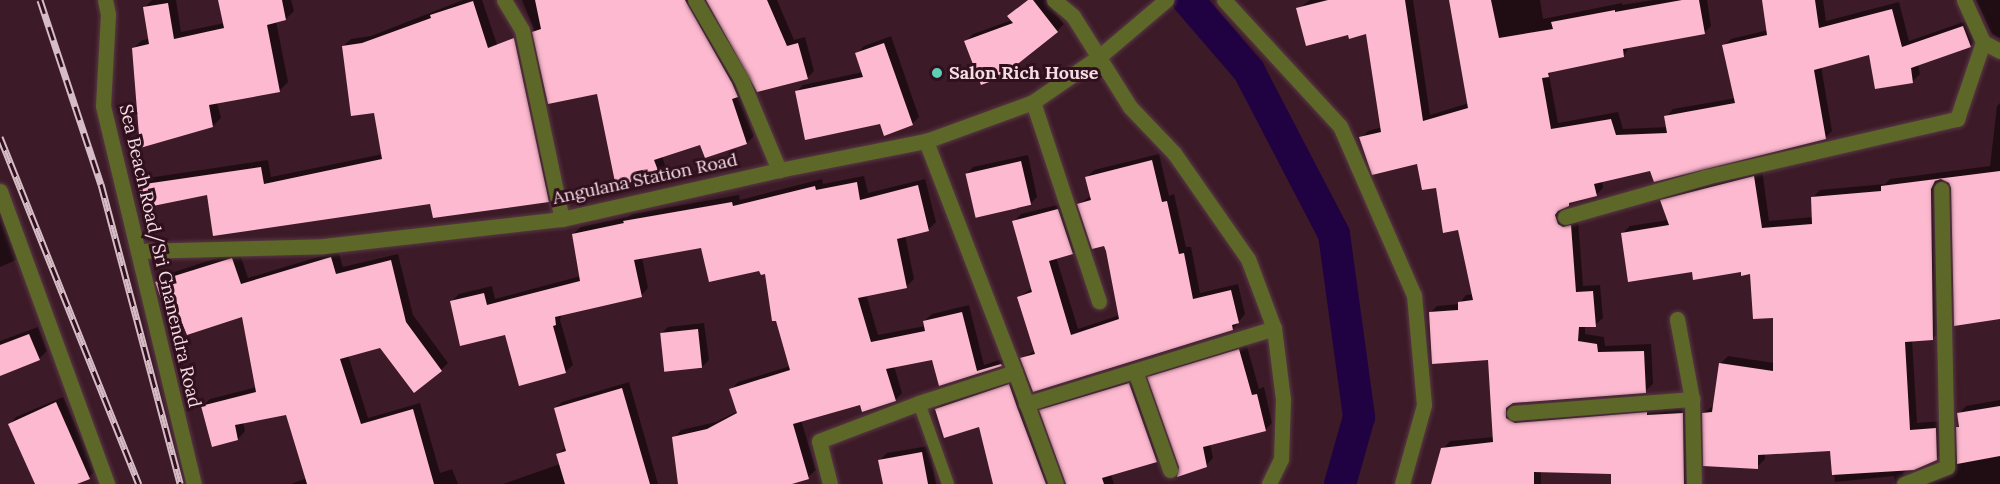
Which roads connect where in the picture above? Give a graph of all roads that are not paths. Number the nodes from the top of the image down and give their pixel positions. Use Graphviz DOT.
graph roads {
  1 [pos="105,0"];
  2 [pos="504,0"];
  3 [pos="694,0"];
  4 [pos="1054,0"];
  5 [pos="1166,0"];
  6 [pos="1224,0"];
  7 [pos="1964,0"];
  8 [pos="1983,42"];
  9 [pos="2000,51"];
  10 [pos="1100,56"];
  11 [pos="1032,102"];
  12 [pos="926,141"];
  13 [pos="779,170"];
  14 [pos="1941,189"];
  15 [pos="0,192"];
  16 [pos="1565,217"];
  17 [pos="562,219"];
  18 [pos="139,251"];
  19 [pos="1099,300"];
  20 [pos="1677,319"];
  21 [pos="1274,328"];
  22 [pos="1135,371"];
  23 [pos="1015,372"];
  24 [pos="1692,399"];
  25 [pos="919,403"];
  26 [pos="1026,404"];
  27 [pos="1514,413"];
  28 [pos="1170,470"];
  29 [pos="107,484"];
  30 [pos="195,484"];
  31 [pos="830,484"];
  32 [pos="948,484"];
  33 [pos="1056,484"];
  34 [pos="1269,484"];
  35 [pos="1402,484"];
  36 [pos="1694,484"];
  37 [pos="1904,484"];
  1 -- 18 [label="street, Sea Beach Road/Sri Gnanendra Road"];
  2 -- 17 [label="street"];
  3 -- 13 [label="street"];
  4 -- 10 [label="street"];
  5 -- 10 [label="street, Angulana Station Road"];
  6 -- 35 [label="street"];
  7 -- 8 [label="street"];
  8 -- 9 [label="street"];
  8 -- 16 [label="street"];
  10 -- 11 [label="street, Angulana Station Road"];
  10 -- 21 [label="street"];
  11 -- 12 [label="street, Angulana Station Road"];
  11 -- 19 [label="street"];
  12 -- 13 [label="street, Angulana Station Road"];
  12 -- 23 [label="street"];
  13 -- 17 [label="street, Angulana Station Road"];
  14 -- 37 [label="street"];
  15 -- 29 [label="street"];
  17 -- 18 [label="street, Angulana Station Road"];
  18 -- 30 [label="street, Sea Beach Road/Sri Gnanendra Road"];
  20 -- 24 [label="street"];
  21 -- 22 [label="street"];
  21 -- 34 [label="street"];
  22 -- 26 [label="street"];
  22 -- 28 [label="street"];
  23 -- 25 [label="street"];
  23 -- 26 [label="street"];
  24 -- 27 [label="street"];
  24 -- 36 [label="street"];
  25 -- 31 [label="street"];
  25 -- 32 [label="lane"];
  26 -- 33 [label="street"];
}
